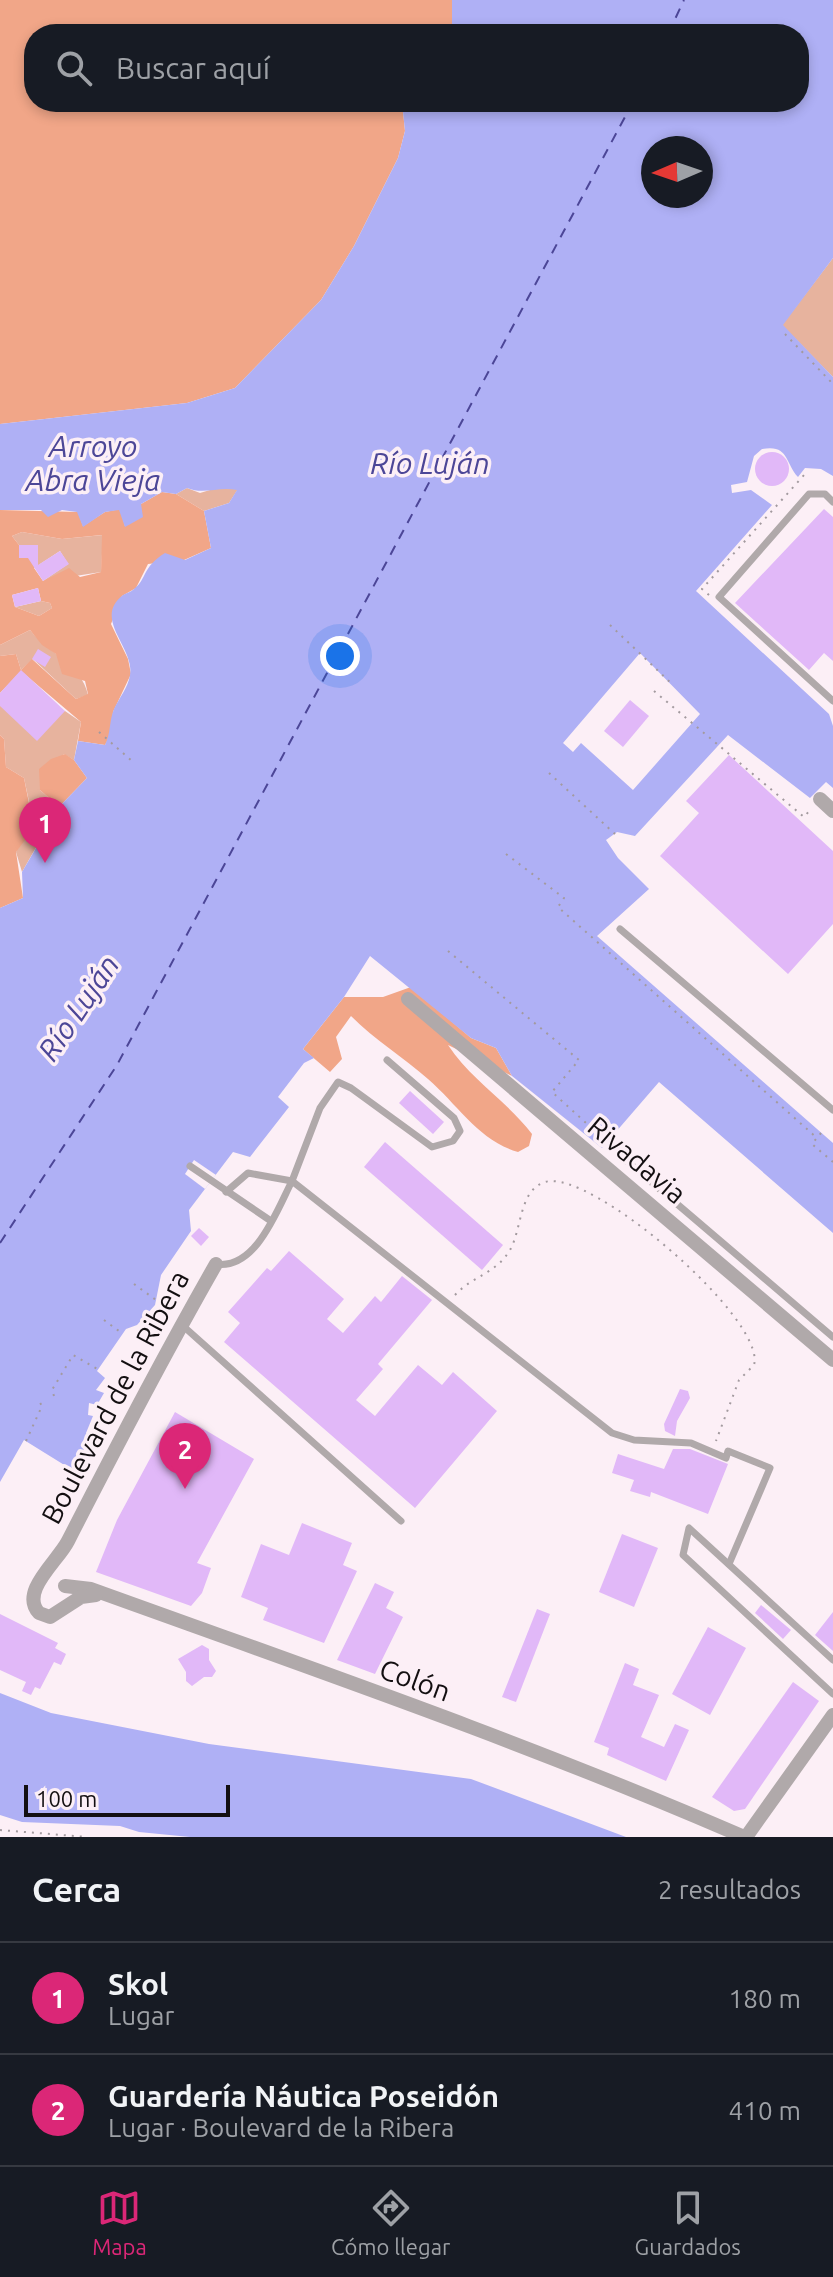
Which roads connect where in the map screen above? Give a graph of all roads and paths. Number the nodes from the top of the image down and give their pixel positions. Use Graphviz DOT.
graph roads {
  1 [pos="785,334"];
  2 [pos="833,384"];
  3 [pos="805,474"];
  4 [pos="833,502"];
  5 [pos="713,599"];
  6 [pos="610,625"];
  7 [pos="673,685"];
  8 [pos="654,691"];
  9 [pos="833,701"];
  10 [pos="99,732"];
  11 [pos="132,761"];
  12 [pos="549,773"];
  13 [pos="820,799"];
  14 [pos="833,811"];
  15 [pos="615,834"];
  16 [pos="506,854"];
  17 [pos="620,929"];
  18 [pos="448,951"];
  19 [pos="408,999"];
  20 [pos="387,1060"];
  21 [pos="833,1110"];
  22 [pos="821,1133"];
  23 [pos="817,1138"];
  24 [pos="607,1142"];
  25 [pos="622,1157"];
  26 [pos="833,1162"];
  27 [pos="190,1166"];
  28 [pos="292,1181"];
  29 [pos="226,1192"];
  30 [pos="271,1221"];
  31 [pos="216,1264"];
  32 [pos="134,1284"];
  33 [pos="156,1300"];
  34 [pos="450,1303"];
  35 [pos="104,1320"];
  36 [pos="181,1324"];
  37 [pos="123,1334"];
  38 [pos="833,1337"];
  39 [pos="833,1360"];
  40 [pos="99,1370"];
  41 [pos="54,1396"];
  42 [pos="39,1401"];
  43 [pos="26,1441"];
  44 [pos="712,1452"];
  45 [pos="401,1521"];
  46 [pos="60,1556"];
  47 [pos="729,1564"];
  48 [pos="41,1582"];
  49 [pos="63,1584"];
  50 [pos="105,1594"];
  51 [pos="67,1607"];
  52 [pos="833,1660"];
  53 [pos="833,1694"];
  54 [pos="833,1715"];
  55 [pos="0,1830"];
  56 [pos="87,1837"];
  57 [pos="745,1837"];
  1 -- 2 [label="path"];
  3 -- 5 [label="path"];
  4 -- 9 [label="lane"];
  6 -- 7 [label="path"];
  8 -- 13 [label="path"];
  10 -- 11 [label="path"];
  12 -- 15 [label="path"];
  13 -- 14 [label="street"];
  16 -- 23 [label="path"];
  17 -- 21 [label="lane"];
  18 -- 24 [label="path"];
  19 -- 39 [label="street, Rivadavia"];
  20 -- 28 [label="lane"];
  22 -- 23 [label="path"];
  23 -- 26 [label="path"];
  25 -- 38 [label="lane"];
  27 -- 29 [label="lane"];
  28 -- 29 [label="lane"];
  28 -- 30 [label="lane"];
  28 -- 34 [label="lane"];
  29 -- 30 [label="lane"];
  30 -- 31 [label="lane"];
  31 -- 36 [label="street, Boulevard de la Ribera"];
  32 -- 33 [label="path"];
  34 -- 44 [label="lane"];
  34 -- 44 [label="path"];
  35 -- 37 [label="path"];
  36 -- 45 [label="lane"];
  36 -- 46 [label="street, Boulevard de la Ribera"];
  40 -- 41 [label="path"];
  42 -- 43 [label="path"];
  44 -- 47 [label="lane"];
  46 -- 48 [label="street, Boulevard de la Ribera"];
  46 -- 49 [label="street, Boulevard de la Ribera"];
  47 -- 52 [label="lane"];
  47 -- 53 [label="lane"];
  48 -- 49 [label="street"];
  48 -- 51 [label="street"];
  49 -- 50 [label="street, Colón"];
  49 -- 51 [label="street"];
  50 -- 51 [label="street"];
  50 -- 57 [label="street, Colón"];
  54 -- 57 [label="street"];
  55 -- 56 [label="path"];
}
